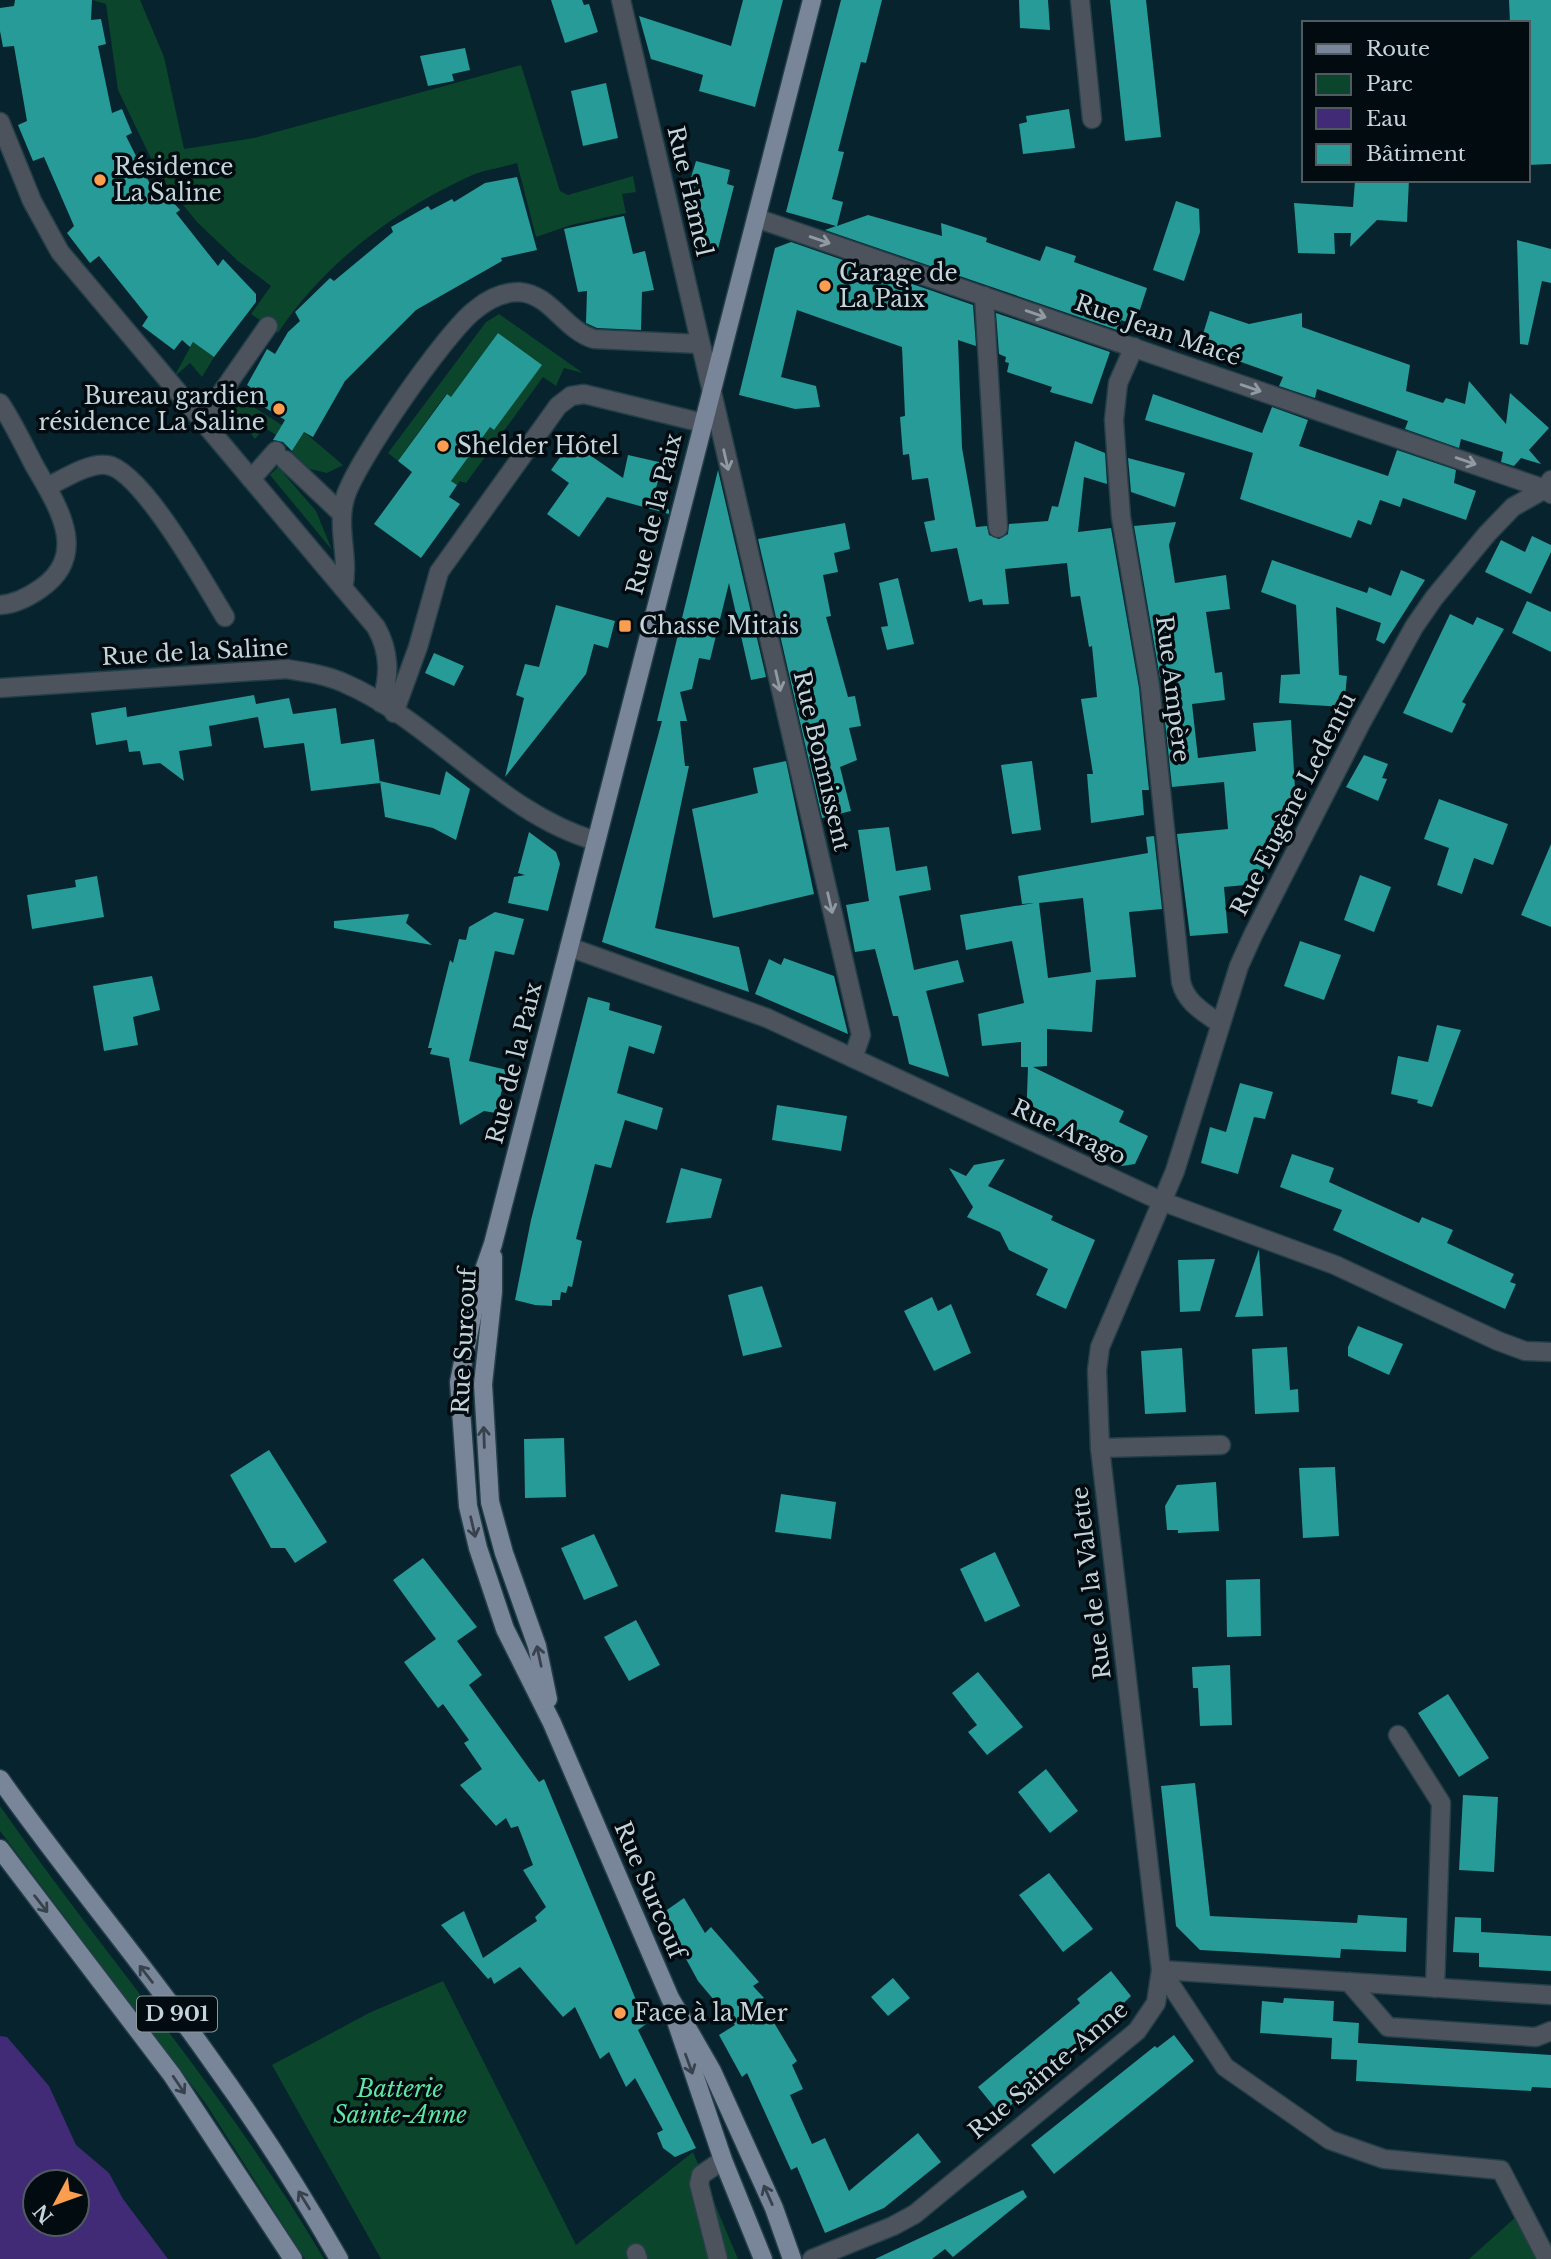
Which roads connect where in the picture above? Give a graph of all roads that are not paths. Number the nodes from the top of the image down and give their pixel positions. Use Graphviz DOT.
graph roads {
  1 [pos="621,0"];
  2 [pos="812,0"];
  3 [pos="1080,0"];
  4 [pos="1091,119"];
  5 [pos="0,122"];
  6 [pos="756,218"];
  7 [pos="984,296"];
  8 [pos="268,327"];
  9 [pos="700,344"];
  10 [pos="1134,347"];
  11 [pos="711,393"];
  12 [pos="0,402"];
  13 [pos="202,421"];
  14 [pos="703,423"];
  15 [pos="251,479"];
  16 [pos="47,487"];
  17 [pos="1549,487"];
  18 [pos="341,513"];
  19 [pos="999,528"];
  20 [pos="343,588"];
  21 [pos="0,605"];
  22 [pos="225,617"];
  23 [pos="0,688"];
  24 [pos="387,708"];
  25 [pos="596,841"];
  26 [pos="569,947"];
  27 [pos="1220,1024"];
  28 [pos="853,1058"];
  29 [pos="1161,1202"];
  30 [pos="493,1244"];
  31 [pos="1551,1352"];
  32 [pos="1221,1445"];
  33 [pos="1100,1448"];
  34 [pos="1398,1735"];
  35 [pos="0,1779"];
  36 [pos="0,1849"];
  37 [pos="1161,1970"];
  38 [pos="1349,1982"];
  39 [pos="1435,1988"];
  40 [pos="1551,1996"];
  41 [pos="670,1998"];
  42 [pos="1551,2031"];
  43 [pos="723,2160"];
  44 [pos="293,2259"];
  45 [pos="339,2259"];
  46 [pos="718,2259"];
  47 [pos="763,2259"];
  48 [pos="792,2259"];
  49 [pos="812,2259"];
  50 [pos="1547,2259"];
  1 -- 9 [label="street, Rue Hamel"];
  2 -- 6 [label="main road, Rue de la Paix"];
  3 -- 4 [label="street"];
  5 -- 13 [label="street"];
  6 -- 7 [label="street, Rue Jean Macé, one-way"];
  6 -- 11 [label="main road, Rue de la Paix"];
  7 -- 10 [label="street, Rue Jean Macé, one-way"];
  7 -- 19 [label="street"];
  8 -- 13 [label="street"];
  9 -- 11 [label="street, Rue Hamel"];
  9 -- 18 [label="street"];
  10 -- 17 [label="street, Rue Jean Macé, one-way"];
  10 -- 27 [label="street, Rue Ampère"];
  11 -- 14 [label="main road, Rue de la Paix"];
  11 -- 28 [label="street, Rue Bonnissent, one-way"];
  12 -- 16 [label="street"];
  13 -- 15 [label="street"];
  14 -- 24 [label="street"];
  14 -- 25 [label="main road, Rue de la Paix"];
  15 -- 18 [label="street"];
  15 -- 20 [label="street"];
  16 -- 21 [label="street"];
  16 -- 22 [label="street"];
  17 -- 27 [label="street, Rue Eugène Ledentu"];
  18 -- 20 [label="street"];
  20 -- 24 [label="street"];
  23 -- 24 [label="street, Rue de la Saline"];
  24 -- 25 [label="street, Rue de la Saline"];
  25 -- 26 [label="main road, Rue de la Paix"];
  26 -- 28 [label="street, Rue Arago"];
  26 -- 30 [label="main road, Rue de la Paix"];
  27 -- 29 [label="street, Rue Eugène Ledentu"];
  28 -- 29 [label="street, Rue Arago"];
  29 -- 31 [label="street, Rue Arago"];
  29 -- 33 [label="street, Rue de la Valette"];
  30 -- 41 [label="main road, Rue Surcouf"];
  32 -- 33 [label="street"];
  33 -- 37 [label="street, Rue de la Valette"];
  34 -- 39 [label="street"];
  45 -- 35 [label="main road, D 901, one-way"];
  36 -- 44 [label="main road, D 901, one-way"];
  37 -- 38 [label="street"];
  37 -- 49 [label="street, Rue Sainte-Anne"];
  37 -- 50 [label="street"];
  38 -- 39 [label="street"];
  38 -- 42 [label="street"];
  39 -- 40 [label="street"];
  41 -- 43 [label="main road, Rue Surcouf, one-way"];
  48 -- 41 [label="main road, Rue Surcouf, one-way"];
  43 -- 46 [label="street"];
  43 -- 47 [label="main road, Rue Surcouf"];
}
